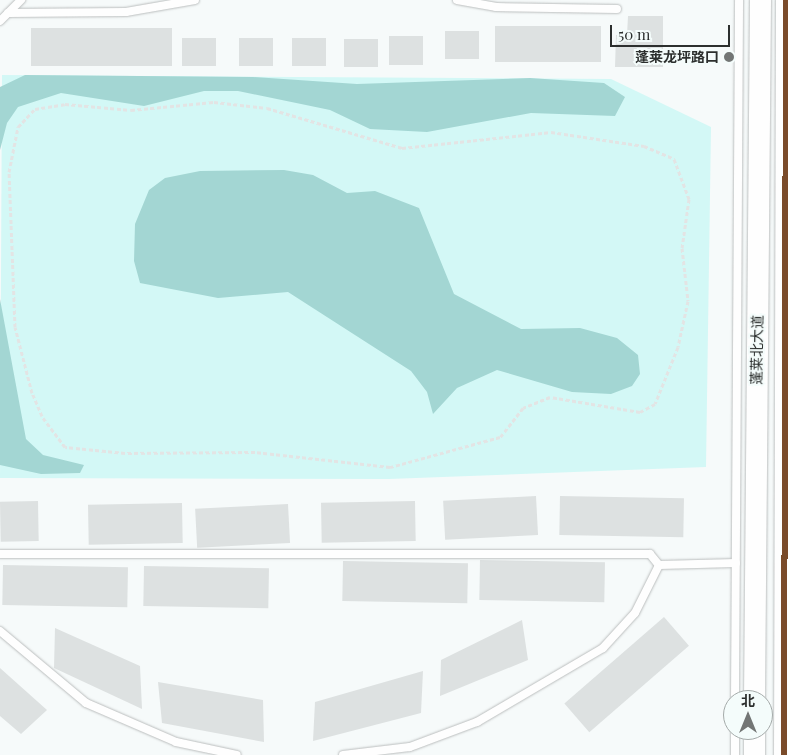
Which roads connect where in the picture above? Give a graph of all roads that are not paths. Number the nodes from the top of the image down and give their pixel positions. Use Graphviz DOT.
graph roads {
  1 [pos="21,0"];
  2 [pos="195,0"];
  3 [pos="456,0"];
  4 [pos="739,0"];
  5 [pos="760,0"];
  6 [pos="786,0"];
  7 [pos="496,3"];
  8 [pos="617,9"];
  9 [pos="8,13"];
  10 [pos="0,21"];
  11 [pos="0,554"];
  12 [pos="736,564"];
  13 [pos="659,565"];
  14 [pos="0,631"];
  15 [pos="735,690"];
  16 [pos="754,690"];
  17 [pos="735,740"];
  18 [pos="754,740"];
  19 [pos="237,755"];
  20 [pos="343,755"];
  21 [pos="735,755"];
  22 [pos="754,755"];
  23 [pos="784,755"];
  1 -- 9 [label="lane"];
  2 -- 9 [label="lane"];
  3 -- 7 [label="lane"];
  4 -- 12 [label="lane"];
  5 -- 16 [label="main road, 蓬莱北大道"];
  6 -- 23 [label="main road, 蓬莱北大道"];
  7 -- 8 [label="lane"];
  9 -- 10 [label="lane"];
  11 -- 13 [label="lane"];
  12 -- 13 [label="lane"];
  12 -- 15 [label="lane"];
  13 -- 20 [label="lane"];
  14 -- 19 [label="lane"];
  17 -- 21 [label="lane"];
  18 -- 22 [label="main road"];
}
